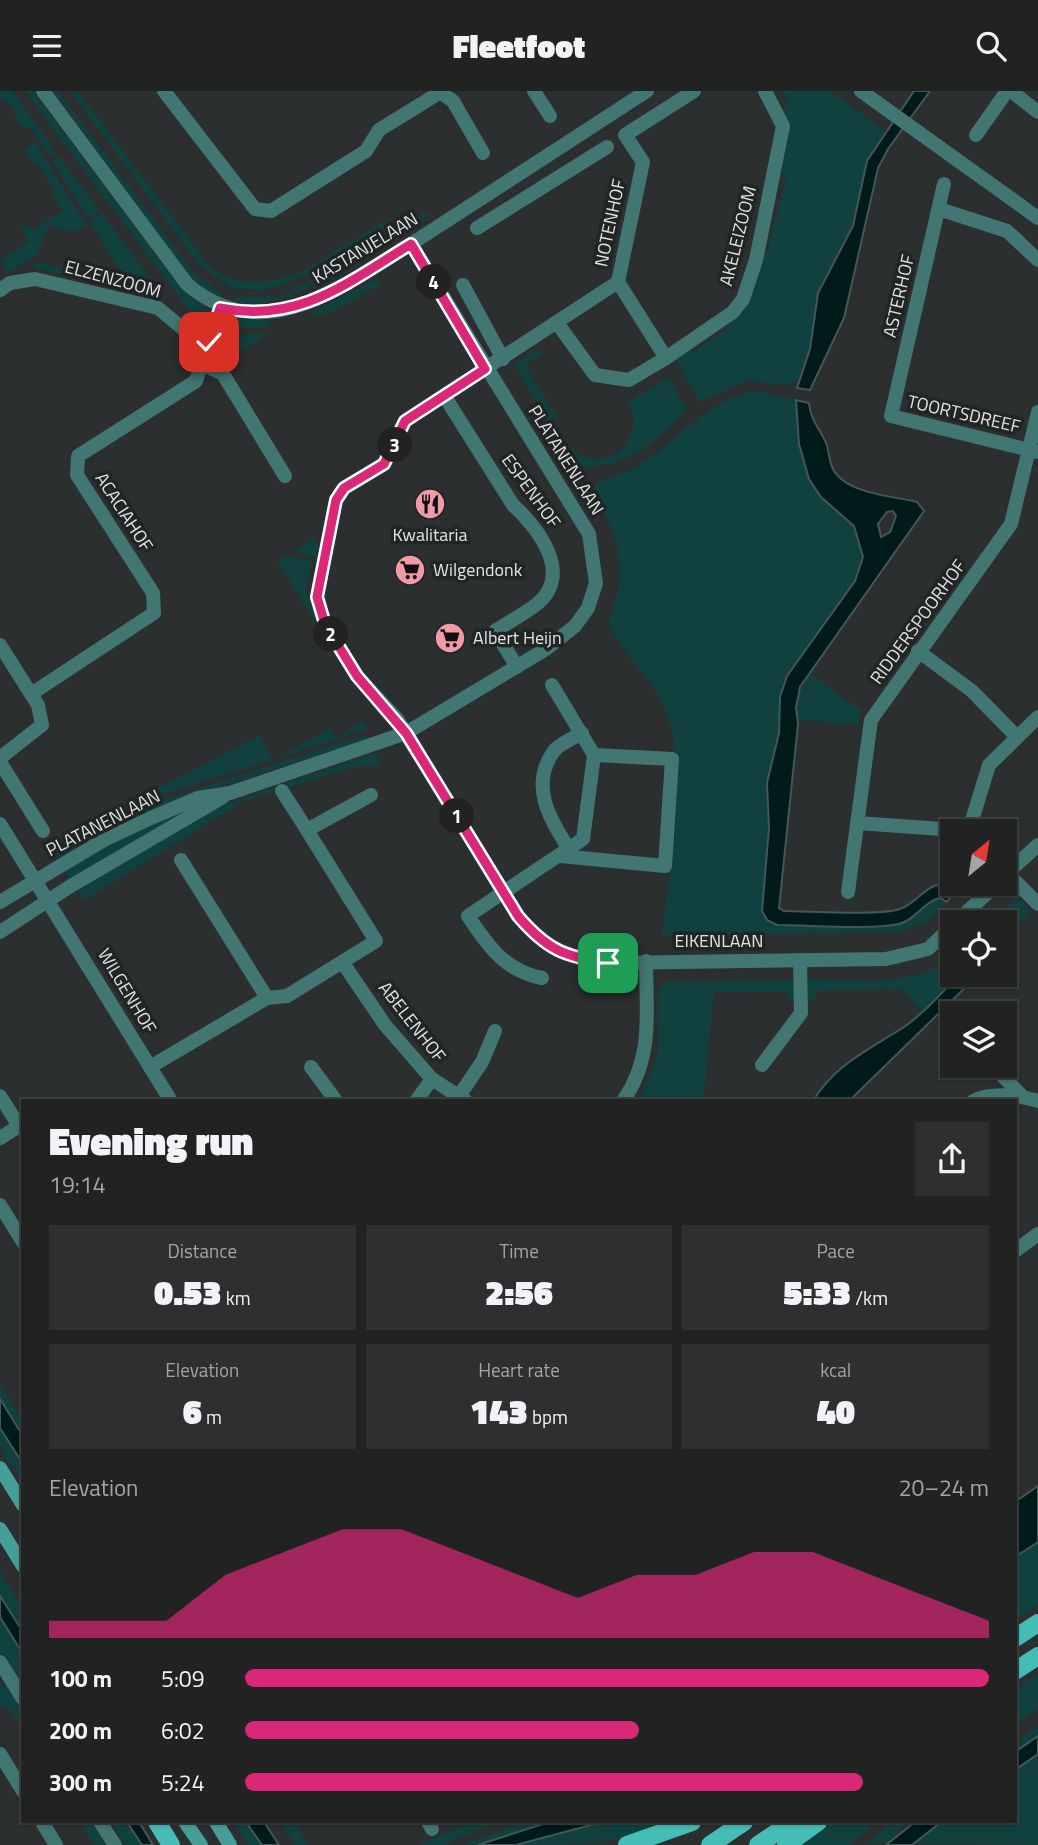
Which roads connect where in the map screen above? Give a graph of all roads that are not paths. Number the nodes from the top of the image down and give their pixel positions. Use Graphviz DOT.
graph roads {
  1 [pos="43,91"];
  2 [pos="164,91"];
  3 [pos="534,91"];
  4 [pos="694,91"];
  5 [pos="765,91"];
  6 [pos="862,91"];
  7 [pos="1009,91"];
  8 [pos="438,92"];
  9 [pos="640,93"];
  10 [pos="1038,111"];
  11 [pos="550,115"];
  12 [pos="577,134"];
  13 [pos="976,135"];
  14 [pos="607,147"];
  15 [pos="484,153"];
  16 [pos="591,156"];
  17 [pos="944,184"];
  18 [pos="486,193"];
  19 [pos="939,209"];
  20 [pos="499,213"];
  21 [pos="1038,218"];
  22 [pos="477,228"];
  23 [pos="411,244"];
  24 [pos="1038,260"];
  25 [pos="618,282"];
  26 [pos="463,285"];
  27 [pos="0,290"];
  28 [pos="220,308"];
  29 [pos="557,323"];
  30 [pos="209,342"];
  31 [pos="666,358"];
  32 [pos="503,359"];
  33 [pos="202,364"];
  34 [pos="485,369"];
  35 [pos="445,397"];
  36 [pos="1038,412"];
  37 [pos="891,416"];
  38 [pos="1033,450"];
  39 [pos="285,476"];
  40 [pos="0,645"];
  41 [pos="918,651"];
  42 [pos="517,667"];
  43 [pos="552,685"];
  44 [pos="31,694"];
  45 [pos="1038,717"];
  46 [pos="406,733"];
  47 [pos="582,733"];
  48 [pos="1017,737"];
  49 [pos="594,755"];
  50 [pos="0,760"];
  51 [pos="282,791"];
  52 [pos="230,793"];
  53 [pos="370,795"];
  54 [pos="973,819"];
  55 [pos="857,823"];
  56 [pos="0,824"];
  57 [pos="940,829"];
  58 [pos="43,831"];
  59 [pos="307,831"];
  60 [pos="1038,845"];
  61 [pos="564,853"];
  62 [pos="181,860"];
  63 [pos="1017,864"];
  64 [pos="36,880"];
  65 [pos="1017,887"];
  66 [pos="848,893"];
  67 [pos="504,894"];
  68 [pos="983,896"];
  69 [pos="50,901"];
  70 [pos="0,902"];
  71 [pos="1038,904"];
  72 [pos="968,910"];
  73 [pos="0,932"];
  74 [pos="940,937"];
  75 [pos="800,960"];
  76 [pos="646,961"];
  77 [pos="343,963"];
  78 [pos="542,978"];
  79 [pos="267,998"];
  80 [pos="495,1031"];
  81 [pos="762,1065"];
  82 [pos="150,1067"];
  83 [pos="311,1067"];
  84 [pos="1005,1078"];
  85 [pos="432,1079"];
  86 [pos="0,1096"];
  87 [pos="1022,1096"];
  88 [pos="463,1098"];
  89 [pos="171,1099"];
  90 [pos="335,1099"];
  91 [pos="417,1099"];
  92 [pos="624,1099"];
  93 [pos="978,1099"];
  94 [pos="1038,1101"];
  95 [pos="0,1138"];
  96 [pos="0,1205"];
  97 [pos="1038,1234"];
  98 [pos="21,1239"];
  99 [pos="1017,1250"];
  100 [pos="0,1468"];
  101 [pos="21,1502"];
  102 [pos="0,1529"];
  103 [pos="21,1563"];
  104 [pos="1038,1623"];
  105 [pos="1017,1637"];
  106 [pos="1038,1656"];
  107 [pos="2,1668"];
  108 [pos="1017,1670"];
  109 [pos="21,1696"];
  110 [pos="0,1754"];
  111 [pos="21,1788"];
  112 [pos="43,1823"];
  113 [pos="101,1823"];
  114 [pos="158,1823"];
  115 [pos="186,1823"];
  116 [pos="217,1823"];
  117 [pos="689,1823"];
  118 [pos="743,1823"];
  119 [pos="791,1823"];
  120 [pos="817,1823"];
  121 [pos="199,1844"];
  122 [pos="56,1845"];
  123 [pos="115,1845"];
  124 [pos="170,1845"];
  125 [pos="229,1845"];
  126 [pos="627,1845"];
  127 [pos="710,1845"];
  128 [pos="758,1845"];
  129 [pos="786,1845"];
  1 -- 28 [label="street, KASTANJELAAN"];
  2 -- 8 [label="street"];
  3 -- 11 [label="street"];
  4 -- 25 [label="street, NOTENHOF"];
  5 -- 31 [label="street, AKELEIZOOM"];
  6 -- 21 [label="street"];
  7 -- 10 [label="street"];
  7 -- 13 [label="street"];
  8 -- 15 [label="street"];
  9 -- 12 [label="street, KASTANJELAAN"];
  12 -- 16 [label="street"];
  12 -- 18 [label="street, KASTANJELAAN"];
  14 -- 16 [label="street"];
  16 -- 20 [label="street"];
  17 -- 19 [label="street, ASTERHOF"];
  18 -- 20 [label="street"];
  18 -- 23 [label="street, KASTANJELAAN"];
  19 -- 24 [label="street"];
  19 -- 37 [label="street, ASTERHOF"];
  20 -- 22 [label="street"];
  23 -- 28 [label="street, KASTANJELAAN"];
  23 -- 34 [label="street, PLATANENLAAN"];
  25 -- 29 [label="street, NOTENHOF"];
  25 -- 31 [label="street, NOTENHOF"];
  26 -- 32 [label="street"];
  27 -- 30 [label="street, ELZENZOOM"];
  28 -- 30 [label="street, ACACIAHOF"];
  29 -- 31 [label="street"];
  29 -- 32 [label="street, NOTENHOF"];
  30 -- 33 [label="street, ACACIAHOF"];
  32 -- 34 [label="street, NOTENHOF"];
  33 -- 39 [label="street"];
  33 -- 44 [label="street, ACACIAHOF"];
  34 -- 35 [label="street"];
  34 -- 42 [label="street, PLATANENLAAN"];
  35 -- 42 [label="street, ESPENHOF"];
  35 -- 46 [label="street, EIKENLAAN"];
  36 -- 38 [label="street, RIDDERSPOORHOF"];
  37 -- 38 [label="street, TOORTSDREEF"];
  38 -- 41 [label="street, RIDDERSPOORHOF"];
  40 -- 44 [label="street"];
  41 -- 48 [label="street"];
  41 -- 55 [label="street, RIDDERSPOORHOF"];
  42 -- 46 [label="street, PLATANENLAAN"];
  43 -- 47 [label="street"];
  44 -- 50 [label="street"];
  45 -- 48 [label="street"];
  46 -- 52 [label="street, PLATANENLAAN"];
  46 -- 67 [label="street, EIKENLAAN"];
  47 -- 49 [label="street"];
  47 -- 61 [label="street"];
  48 -- 54 [label="street"];
  49 -- 61 [label="street"];
  49 -- 61 [label="street"];
  50 -- 58 [label="street"];
  51 -- 59 [label="street"];
  52 -- 64 [label="street, PLATANENLAAN"];
  52 -- 69 [label="street, PLATANENLAAN"];
  53 -- 59 [label="street"];
  55 -- 57 [label="street"];
  55 -- 66 [label="street, RIDDERSPOORHOF"];
  56 -- 64 [label="street"];
  59 -- 77 [label="street"];
  60 -- 63 [label="street, EIKENLAAN"];
  61 -- 67 [label="street"];
  62 -- 79 [label="street"];
  64 -- 69 [label="street, PLATANENLAAN"];
  64 -- 70 [label="street, PLATANENLAAN"];
  65 -- 71 [label="street"];
  67 -- 76 [label="street, EIKENLAAN"];
  67 -- 78 [label="street"];
  68 -- 72 [label="street, EIKENLAAN"];
  69 -- 73 [label="street, PLATANENLAAN"];
  69 -- 82 [label="street, WILGENHOF"];
  74 -- 75 [label="street, EIKENLAAN"];
  75 -- 76 [label="street, EIKENLAAN"];
  75 -- 81 [label="street"];
  76 -- 92 [label="street"];
  77 -- 79 [label="street"];
  77 -- 85 [label="street, ABELENHOF"];
  79 -- 82 [label="street"];
  80 -- 88 [label="street, ABELENHOF"];
  82 -- 89 [label="street, WILGENHOF"];
  83 -- 90 [label="street"];
  84 -- 87 [label="street"];
  85 -- 88 [label="street, ABELENHOF"];
  85 -- 91 [label="street"];
  86 -- 95 [label="street"];
  87 -- 93 [label="street"];
  87 -- 94 [label="street"];
  96 -- 98 [label="street"];
  97 -- 99 [label="street"];
  100 -- 101 [label="main road"];
  102 -- 103 [label="main road"];
  104 -- 105 [label="main road"];
  106 -- 108 [label="main road"];
  107 -- 109 [label="street"];
  110 -- 111 [label="street"];
  112 -- 122 [label="street"];
  113 -- 123 [label="street"];
  114 -- 124 [label="main road"];
  115 -- 121 [label="main road"];
  116 -- 125 [label="main road"];
  117 -- 126 [label="main road"];
  118 -- 127 [label="main road"];
  119 -- 128 [label="main road"];
  120 -- 129 [label="main road"];
}
